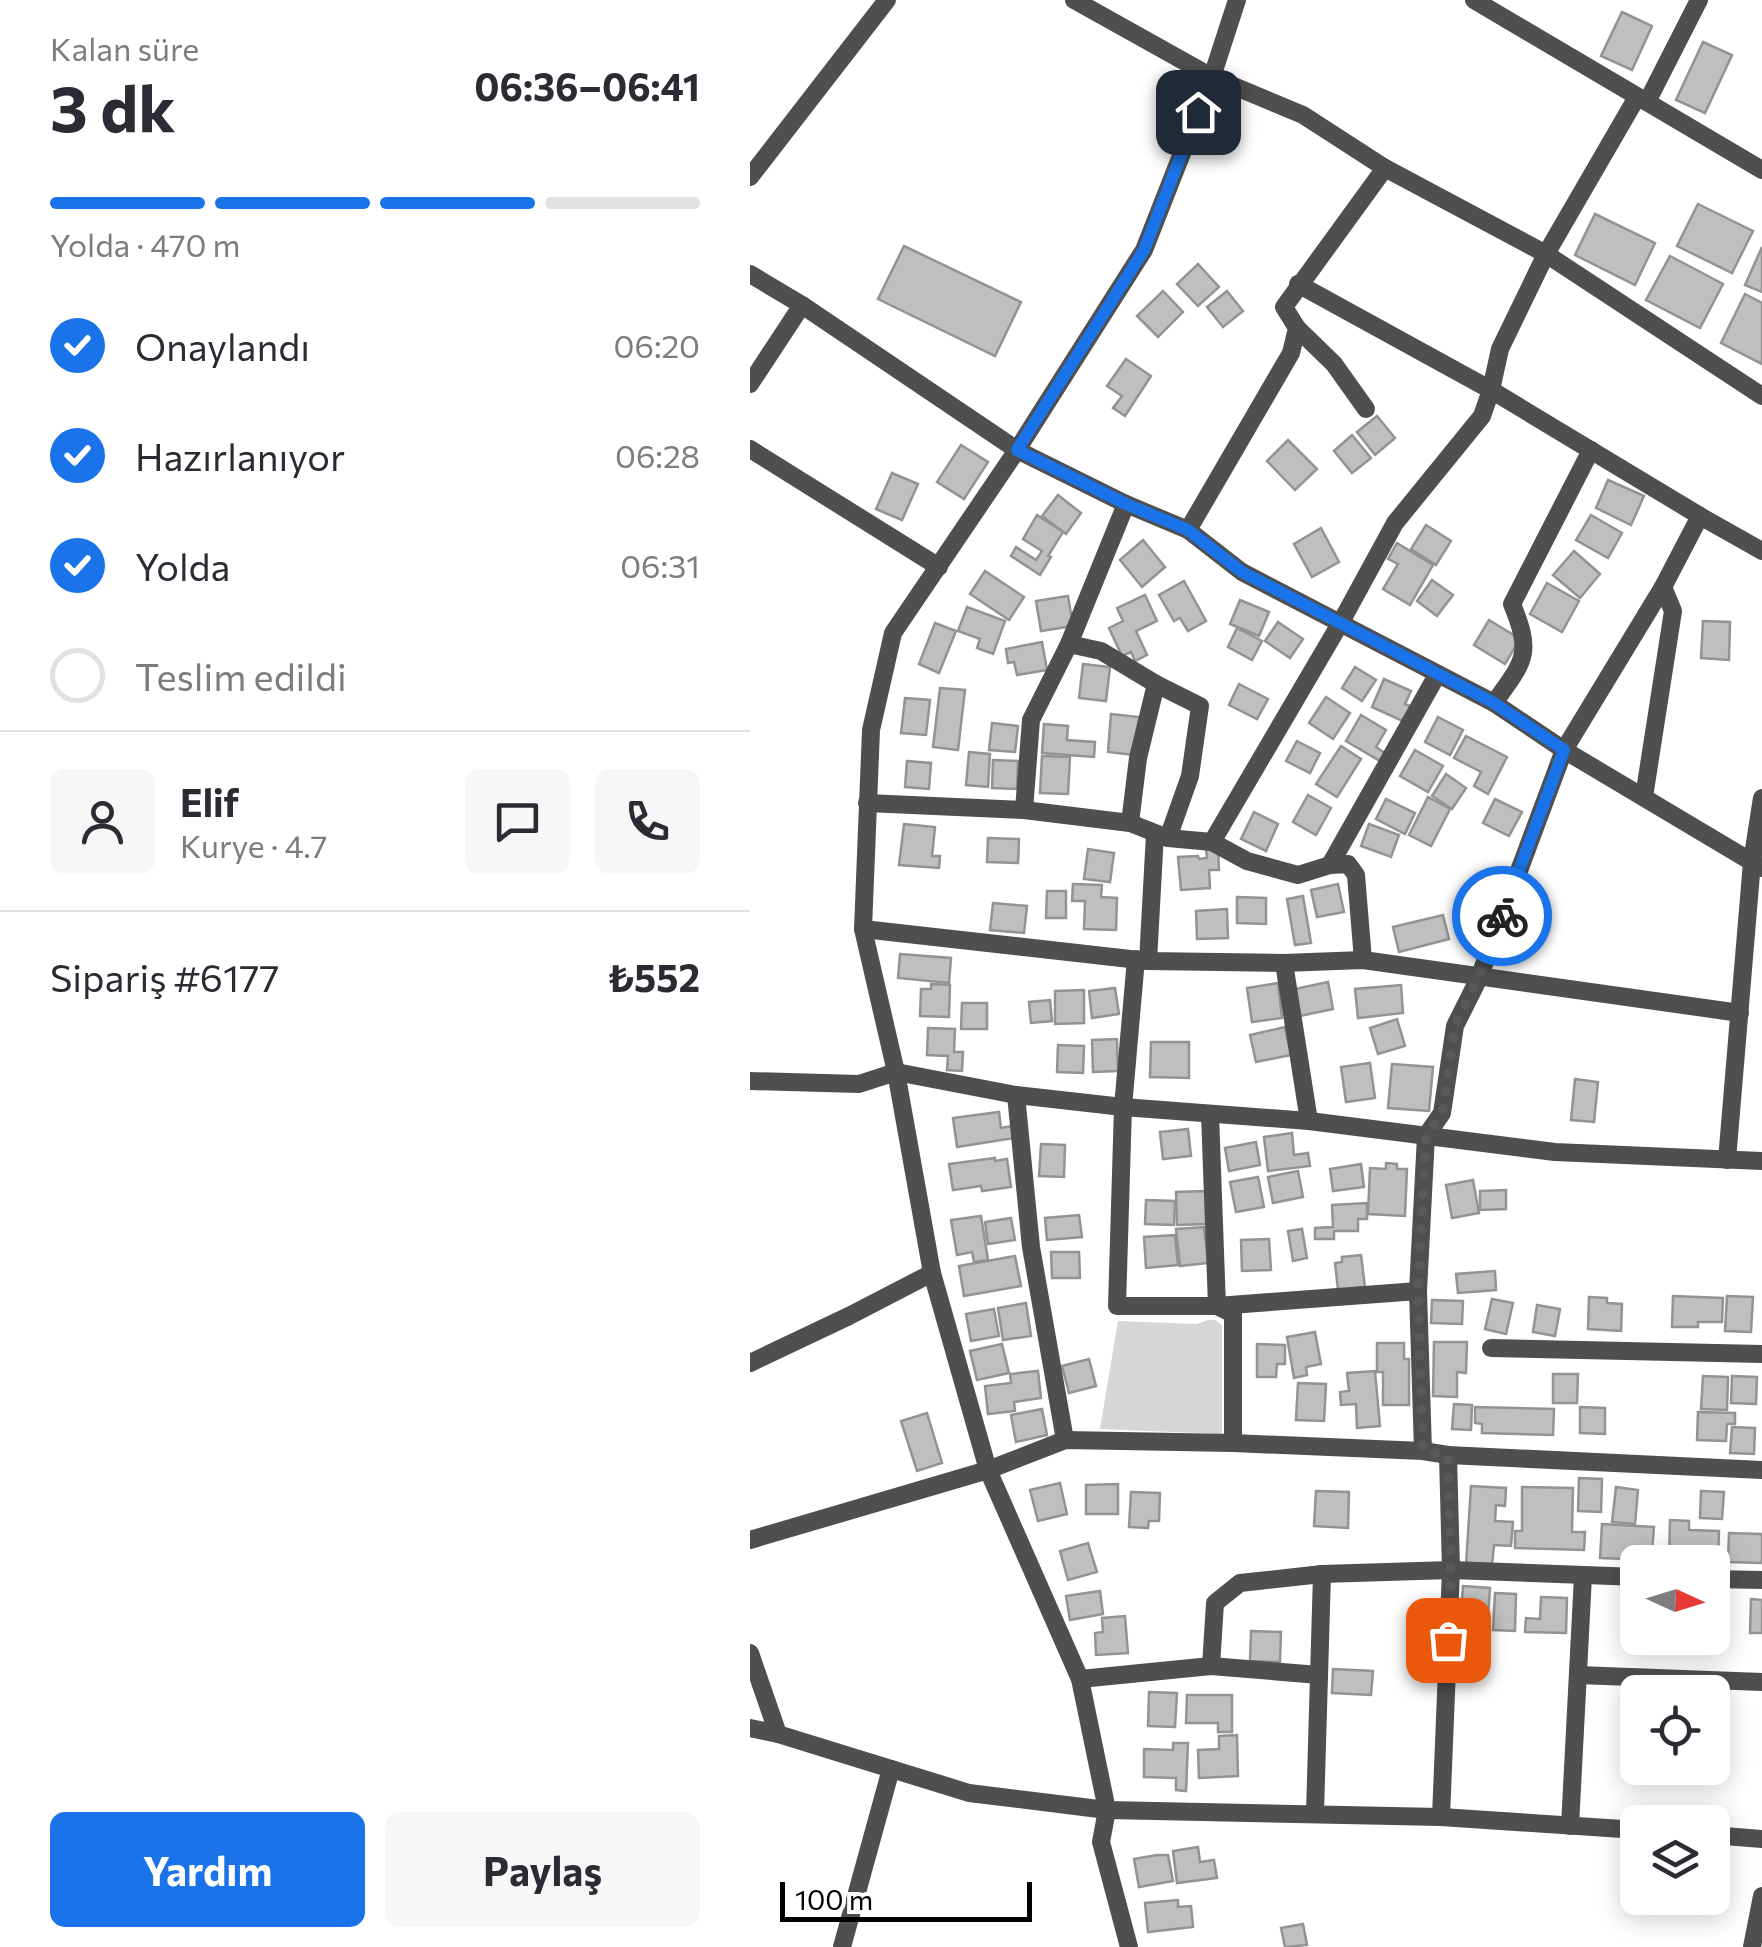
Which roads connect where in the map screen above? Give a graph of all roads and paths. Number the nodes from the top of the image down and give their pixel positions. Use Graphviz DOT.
graph roads {
  1 [pos="887,0"];
  2 [pos="1074,0"];
  3 [pos="1236,0"];
  4 [pos="1474,0"];
  5 [pos="1700,0"];
  6 [pos="1212,77"];
  7 [pos="1642,100"];
  8 [pos="1385,168"];
  9 [pos="1762,170"];
  10 [pos="750,177"];
  11 [pos="1546,254"];
  12 [pos="750,274"];
  13 [pos="1298,284"];
  14 [pos="802,305"];
  15 [pos="1298,328"];
  16 [pos="750,384"];
  17 [pos="1491,390"];
  18 [pos="1762,396"];
  19 [pos="1366,409"];
  20 [pos="750,449"];
  21 [pos="1017,450"];
  22 [pos="1591,450"];
  23 [pos="1126,504"];
  24 [pos="1700,516"];
  25 [pos="1188,530"];
  26 [pos="1762,550"];
  27 [pos="939,567"];
  28 [pos="1663,587"];
  29 [pos="1341,622"];
  30 [pos="1069,644"];
  31 [pos="1437,675"];
  32 [pos="1156,684"];
  33 [pos="1494,703"];
  34 [pos="1564,750"];
  35 [pos="1644,797"];
  36 [pos="1762,798"];
  37 [pos="868,804"];
  38 [pos="1024,810"];
  39 [pos="1130,824"];
  40 [pos="1162,836"];
  41 [pos="1212,842"];
  42 [pos="1330,865"];
  43 [pos="1757,865"];
  44 [pos="863,928"];
  45 [pos="1142,960"];
  46 [pos="1363,960"];
  47 [pos="1284,963"];
  48 [pos="1478,978"];
  49 [pos="1740,1014"];
  50 [pos="896,1072"];
  51 [pos="750,1081"];
  52 [pos="1016,1096"];
  53 [pos="1123,1108"];
  54 [pos="1210,1114"];
  55 [pos="1309,1121"];
  56 [pos="1426,1136"];
  57 [pos="1727,1160"];
  58 [pos="1762,1161"];
  59 [pos="932,1273"];
  60 [pos="1418,1291"];
  61 [pos="1217,1306"];
  62 [pos="1492,1348"];
  63 [pos="1762,1354"];
  64 [pos="750,1363"];
  65 [pos="1064,1440"];
  66 [pos="1233,1442"];
  67 [pos="1423,1451"];
  68 [pos="1448,1455"];
  69 [pos="988,1470"];
  70 [pos="1762,1470"];
  71 [pos="750,1540"];
  72 [pos="1451,1570"];
  73 [pos="1322,1574"];
  74 [pos="1583,1576"];
  75 [pos="1620,1577"];
  76 [pos="1730,1579"];
  77 [pos="1762,1580"];
  78 [pos="750,1654"];
  79 [pos="1211,1666"];
  80 [pos="1319,1675"];
  81 [pos="1578,1675"];
  82 [pos="1080,1679"];
  83 [pos="1762,1682"];
  84 [pos="750,1728"];
  85 [pos="778,1734"];
  86 [pos="891,1769"];
  87 [pos="1107,1810"];
  88 [pos="1315,1813"];
  89 [pos="1442,1818"];
  90 [pos="1570,1826"];
  91 [pos="1620,1829"];
  92 [pos="1730,1837"];
  93 [pos="1762,1839"];
  94 [pos="1762,1896"];
  95 [pos="842,1947"];
  96 [pos="1129,1947"];
  97 [pos="1752,1947"];
  1 -- 10 [label="street"];
  2 -- 6 [label="street"];
  3 -- 6 [label="street"];
  4 -- 7 [label="street"];
  5 -- 7 [label="street"];
  6 -- 8 [label="street"];
  6 -- 21 [label="street"];
  7 -- 9 [label="street"];
  7 -- 11 [label="street"];
  8 -- 11 [label="street"];
  8 -- 13 [label="street"];
  11 -- 17 [label="street"];
  11 -- 18 [label="street"];
  12 -- 14 [label="street"];
  13 -- 15 [label="street"];
  13 -- 17 [label="street"];
  14 -- 16 [label="street"];
  14 -- 21 [label="street"];
  15 -- 19 [label="street"];
  15 -- 25 [label="street"];
  17 -- 22 [label="street"];
  17 -- 29 [label="street"];
  20 -- 27 [label="street"];
  21 -- 23 [label="street"];
  21 -- 27 [label="street"];
  22 -- 24 [label="street"];
  22 -- 33 [label="street"];
  23 -- 25 [label="street"];
  23 -- 30 [label="street"];
  24 -- 26 [label="street"];
  24 -- 28 [label="street"];
  25 -- 29 [label="street"];
  27 -- 37 [label="street"];
  28 -- 34 [label="street"];
  28 -- 35 [label="street"];
  29 -- 31 [label="street"];
  29 -- 41 [label="street"];
  30 -- 32 [label="street"];
  30 -- 38 [label="street"];
  31 -- 33 [label="street"];
  31 -- 42 [label="street"];
  32 -- 39 [label="street"];
  32 -- 40 [label="street"];
  33 -- 34 [label="street"];
  34 -- 35 [label="street"];
  34 -- 48 [label="street"];
  35 -- 43 [label="street"];
  36 -- 43 [label="street"];
  37 -- 38 [label="street"];
  37 -- 44 [label="street"];
  38 -- 39 [label="street"];
  39 -- 40 [label="street"];
  40 -- 41 [label="street"];
  40 -- 45 [label="street"];
  41 -- 42 [label="street"];
  42 -- 46 [label="street"];
  43 -- 49 [label="street"];
  44 -- 45 [label="street"];
  44 -- 50 [label="street"];
  45 -- 47 [label="street"];
  45 -- 53 [label="street"];
  46 -- 47 [label="street"];
  46 -- 48 [label="street"];
  47 -- 55 [label="street"];
  48 -- 49 [label="street"];
  48 -- 56 [label="street"];
  49 -- 57 [label="street"];
  50 -- 51 [label="street"];
  50 -- 52 [label="street"];
  50 -- 59 [label="street"];
  52 -- 53 [label="street"];
  52 -- 65 [label="street"];
  53 -- 54 [label="street"];
  53 -- 61 [label="street"];
  54 -- 55 [label="street"];
  54 -- 61 [label="street"];
  55 -- 56 [label="street"];
  56 -- 57 [label="street"];
  56 -- 60 [label="street"];
  57 -- 58 [label="street"];
  59 -- 64 [label="street"];
  59 -- 69 [label="street"];
  60 -- 61 [label="street"];
  60 -- 67 [label="street"];
  61 -- 66 [label="street"];
  62 -- 63 [label="street"];
  65 -- 66 [label="street"];
  65 -- 69 [label="street"];
  66 -- 67 [label="street"];
  67 -- 68 [label="street"];
  68 -- 70 [label="street"];
  68 -- 72 [label="street"];
  69 -- 71 [label="street"];
  69 -- 82 [label="street"];
  72 -- 73 [label="street"];
  72 -- 74 [label="street"];
  72 -- 89 [label="street"];
  73 -- 79 [label="street"];
  73 -- 80 [label="street"];
  74 -- 75 [label="street"];
  74 -- 81 [label="street"];
  76 -- 77 [label="street"];
  78 -- 85 [label="street"];
  79 -- 80 [label="street"];
  79 -- 82 [label="street"];
  80 -- 88 [label="street"];
  81 -- 83 [label="street"];
  81 -- 90 [label="street"];
  82 -- 87 [label="street"];
  84 -- 85 [label="street"];
  85 -- 86 [label="street"];
  86 -- 87 [label="street"];
  86 -- 95 [label="street"];
  87 -- 88 [label="street"];
  87 -- 96 [label="street"];
  88 -- 89 [label="street"];
  89 -- 90 [label="street"];
  90 -- 91 [label="street"];
  92 -- 93 [label="street"];
  94 -- 97 [label="street"];
}
